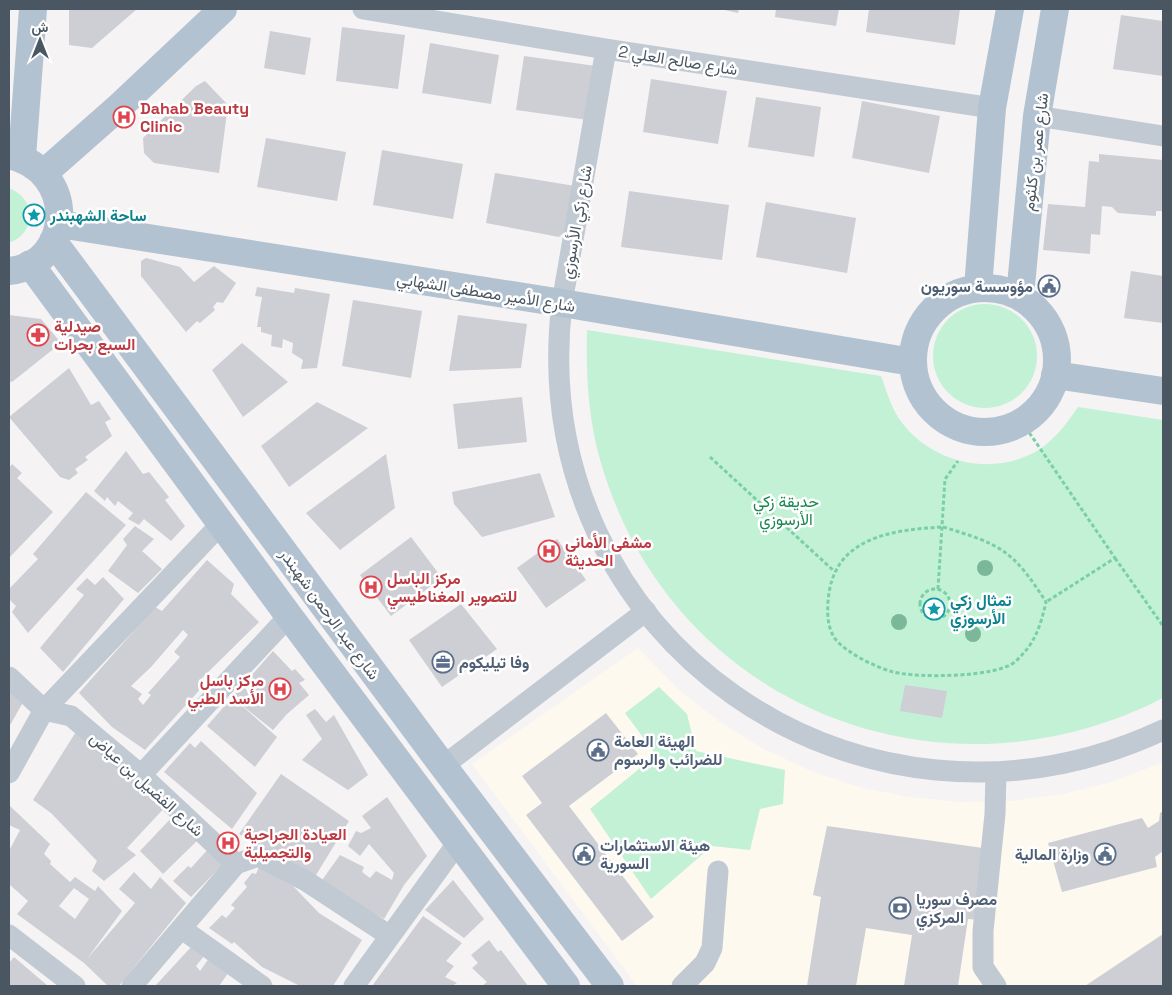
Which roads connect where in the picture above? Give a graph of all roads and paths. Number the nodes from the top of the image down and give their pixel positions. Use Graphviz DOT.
graph roads {
  1 [pos="33,9"];
  2 [pos="222,9"];
  3 [pos="363,9"];
  4 [pos="1010,9"];
  5 [pos="1056,9"];
  6 [pos="606,49"];
  7 [pos="992,108"];
  8 [pos="1037,116"];
  9 [pos="1163,136"];
  10 [pos="15,156"];
  11 [pos="44,173"];
  12 [pos="56,233"];
  13 [pos="19,267"];
  14 [pos="978,288"];
  15 [pos="1020,296"];
  16 [pos="562,303"];
  17 [pos="912,362"];
  18 [pos="1056,376"];
  19 [pos="1163,391"];
  20 [pos="1022,422"];
  21 [pos="710,457"];
  22 [pos="958,461"];
  23 [pos="221,524"];
  24 [pos="943,527"];
  25 [pos="1115,558"];
  26 [pos="834,571"];
  27 [pos="938,589"];
  28 [pos="1046,602"];
  29 [pos="646,611"];
  30 [pos="289,616"];
  31 [pos="1163,626"];
  32 [pos="9,677"];
  33 [pos="44,710"];
  34 [pos="1163,730"];
  35 [pos="443,766"];
  36 [pos="996,772"];
  37 [pos="9,773"];
  38 [pos="140,775"];
  39 [pos="459,841"];
  40 [pos="236,864"];
  41 [pos="718,871"];
  42 [pos="182,929"];
  43 [pos="9,935"];
  44 [pos="390,936"];
  45 [pos="75,986"];
  46 [pos="132,986"];
  47 [pos="262,986"];
  48 [pos="354,986"];
  49 [pos="566,986"];
  50 [pos="610,986"];
  51 [pos="682,986"];
  52 [pos="996,986"];
  1 -- 10 [label="main road"];
  2 -- 11 [label="main road"];
  3 -- 6 [label="street, شارع صالح العلي 2"];
  4 -- 7 [label="main road"];
  5 -- 8 [label="main road, شارع عمر بن كلثوم"];
  6 -- 7 [label="street, شارع صالح العلي 2"];
  6 -- 16 [label="street, شارع زكي الأرسوزي"];
  7 -- 14 [label="main road"];
  8 -- 9 [label="street"];
  8 -- 15 [label="main road, شارع عمر بن كلثوم"];
  10 -- 11 [label="main road"];
  11 -- 12 [label="main road"];
  12 -- 13 [label="main road"];
  12 -- 16 [label="main road, شارع الأمير مصطفى الشهابي"];
  12 -- 35 [label="main road, شارع عبد الرحمن شهبندر"];
  13 -- 23 [label="main road, شارع عبد الرحمن شهبندر"];
  14 -- 15 [label="main road"];
  14 -- 17 [label="main road"];
  15 -- 18 [label="main road"];
  16 -- 17 [label="main road, شارع الأمير مصطفى الشهابي"];
  16 -- 29 [label="street, شارع زكي الأرسوزي"];
  17 -- 20 [label="main road"];
  18 -- 19 [label="main road"];
  18 -- 20 [label="main road"];
  20 -- 25 [label="path"];
  21 -- 26 [label="path"];
  22 -- 24 [label="path"];
  23 -- 30 [label="main road, شارع عبد الرحمن شهبندر"];
  23 -- 33 [label="street"];
  24 -- 26 [label="path"];
  24 -- 27 [label="path"];
  24 -- 28 [label="path"];
  25 -- 28 [label="path"];
  25 -- 31 [label="path"];
  26 -- 28 [label="path"];
  27 -- 27 [label="path"];
  29 -- 35 [label="street"];
  29 -- 36 [label="street, شارع زكي الأرسوزي"];
  30 -- 38 [label="street"];
  30 -- 39 [label="main road, شارع عبد الرحمن شهبندر"];
  32 -- 33 [label="street"];
  33 -- 37 [label="street"];
  33 -- 38 [label="street, شارع الفضيل بن عياض"];
  34 -- 36 [label="street, شارع زكي الأرسوزي"];
  35 -- 50 [label="main road, شارع عبد الرحمن شهبندر"];
  36 -- 52 [label="street"];
  38 -- 40 [label="street, شارع الفضيل بن عياض"];
  39 -- 44 [label="street"];
  39 -- 49 [label="main road, شارع عبد الرحمن شهبندر"];
  40 -- 42 [label="street"];
  40 -- 44 [label="street"];
  41 -- 51 [label="street"];
  42 -- 46 [label="street"];
  42 -- 47 [label="street"];
  43 -- 45 [label="street"];
  44 -- 48 [label="street"];
}
